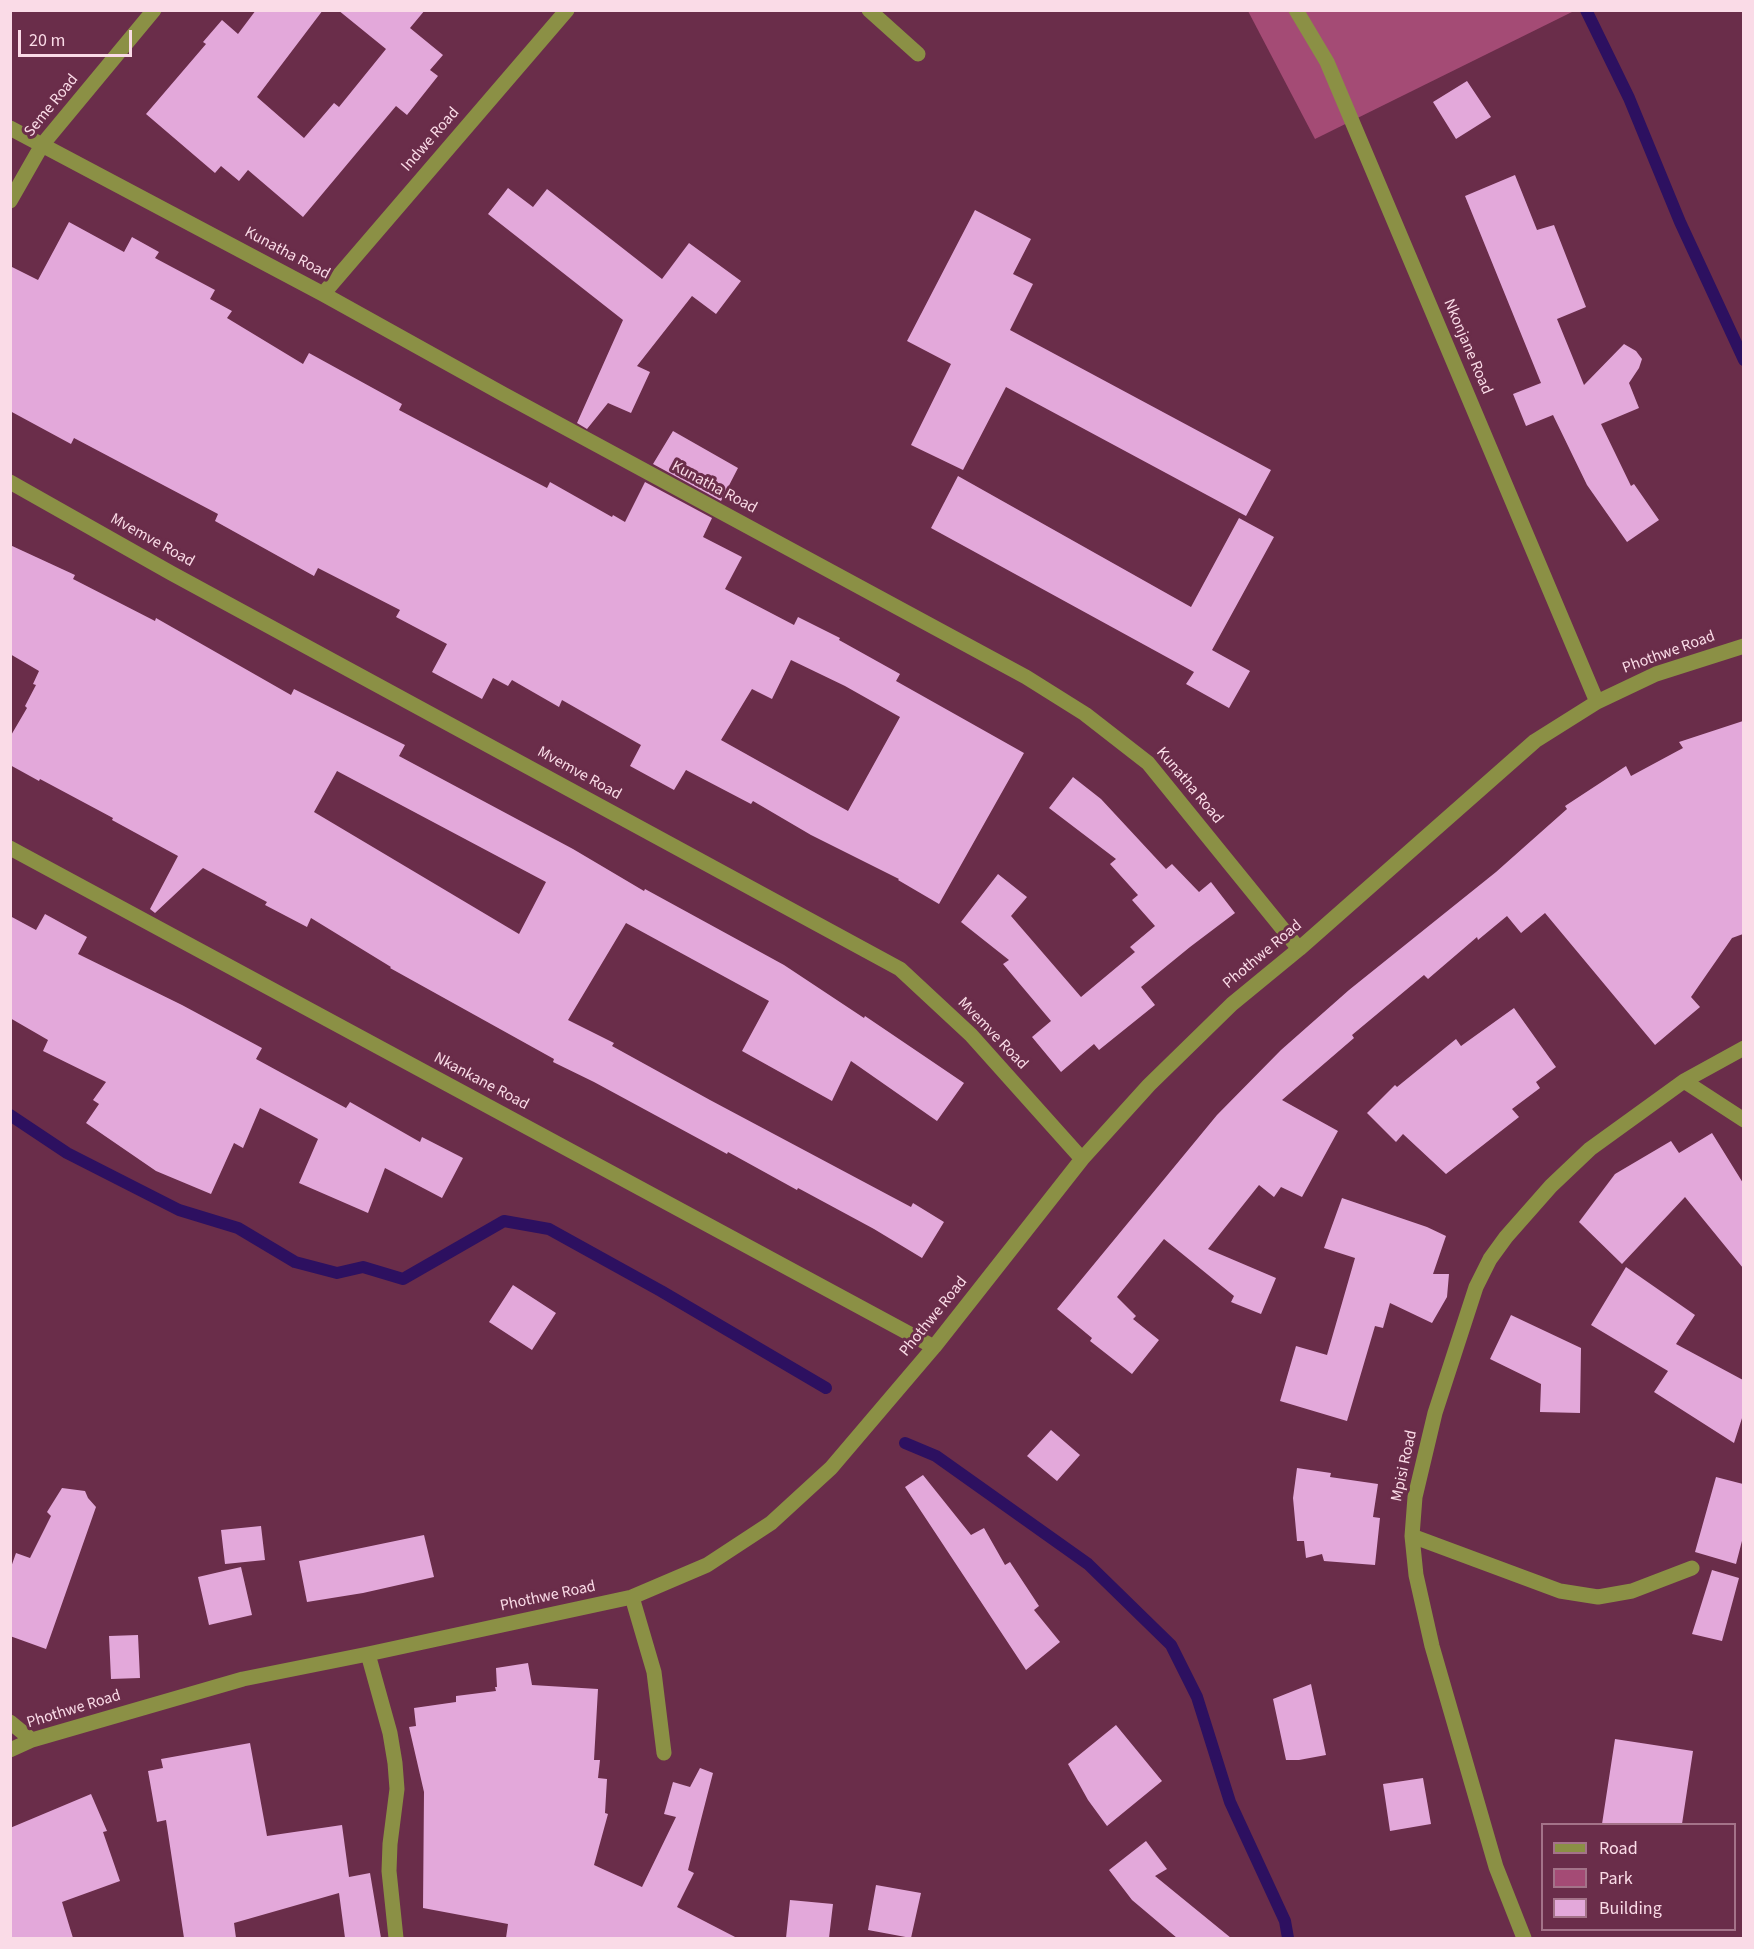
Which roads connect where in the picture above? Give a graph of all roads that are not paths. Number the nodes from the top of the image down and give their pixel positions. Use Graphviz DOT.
graph roads {
  1 [pos="154,10"];
  2 [pos="567,10"];
  3 [pos="869,10"];
  4 [pos="1296,10"];
  5 [pos="918,54"];
  6 [pos="10,128"];
  7 [pos="42,145"];
  8 [pos="10,201"];
  9 [pos="323,294"];
  10 [pos="10,482"];
  11 [pos="1743,646"];
  12 [pos="1597,702"];
  13 [pos="10,848"];
  14 [pos="1299,949"];
  15 [pos="1743,1048"];
  16 [pos="1684,1081"];
  17 [pos="1743,1120"];
  18 [pos="1082,1159"];
  19 [pos="934,1347"];
  20 [pos="1412,1536"];
  21 [pos="1692,1568"];
  22 [pos="632,1597"];
  23 [pos="368,1654"];
  24 [pos="10,1722"];
  25 [pos="32,1740"];
  26 [pos="10,1750"];
  27 [pos="664,1753"];
  28 [pos="396,1938"];
  29 [pos="1524,1938"];
  1 -- 7 [label="street, Seme Road"];
  2 -- 9 [label="street, Indwe Road"];
  3 -- 5 [label="street"];
  4 -- 12 [label="street, Nkonjane Road"];
  6 -- 7 [label="street, Kunatha Road"];
  7 -- 8 [label="street, Seme Road"];
  7 -- 9 [label="street, Kunatha Road"];
  9 -- 14 [label="street, Kunatha Road"];
  10 -- 18 [label="street, Mvemve Road"];
  11 -- 12 [label="street, Phothwe Road"];
  12 -- 14 [label="street, Phothwe Road"];
  13 -- 19 [label="street, Nkankane Road"];
  14 -- 18 [label="street, Phothwe Road"];
  15 -- 16 [label="street, Mpisi Road"];
  16 -- 17 [label="street"];
  16 -- 20 [label="street, Mpisi Road"];
  18 -- 19 [label="street, Phothwe Road"];
  19 -- 22 [label="street, Phothwe Road"];
  20 -- 21 [label="street"];
  20 -- 29 [label="street, Mpisi Road"];
  22 -- 23 [label="street, Phothwe Road"];
  22 -- 27 [label="street"];
  23 -- 25 [label="street, Phothwe Road"];
  23 -- 28 [label="street"];
  24 -- 25 [label="street"];
  25 -- 26 [label="street, Phothwe Road"];
}
